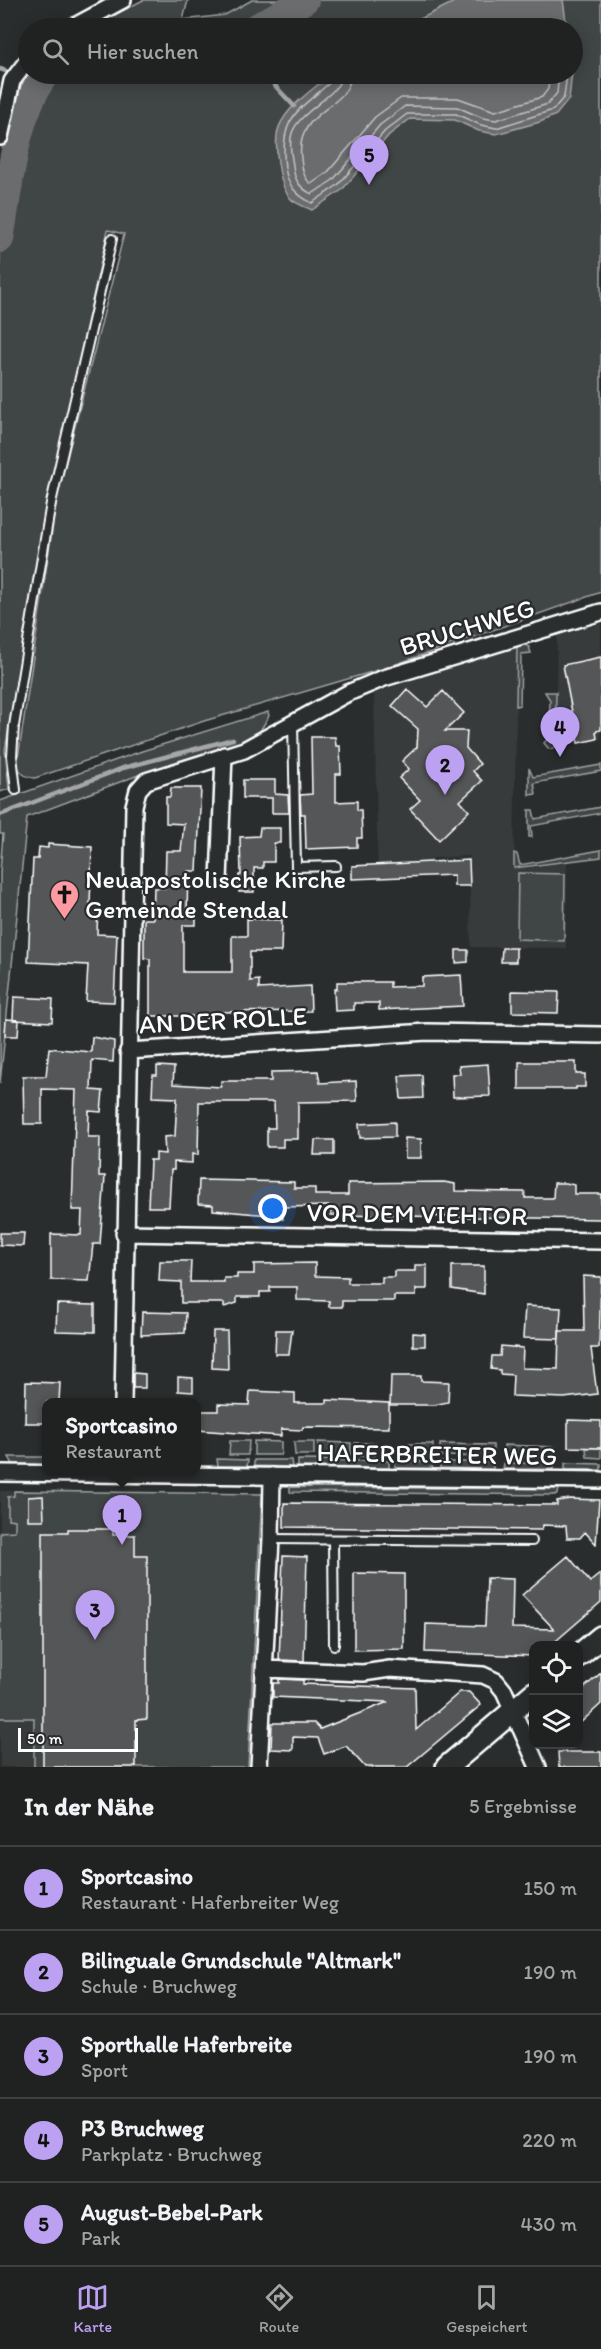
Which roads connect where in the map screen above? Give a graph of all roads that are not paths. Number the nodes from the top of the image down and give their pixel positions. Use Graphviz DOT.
graph roads {
  1 [pos="123,0"];
  2 [pos="90,18"];
  3 [pos="18,73"];
  4 [pos="0,137"];
  5 [pos="112,239"];
  6 [pos="601,612"];
  7 [pos="348,693"];
  8 [pos="292,722"];
  9 [pos="224,755"];
  10 [pos="16,790"];
  11 [pos="336,866"];
  12 [pos="219,880"];
  13 [pos="601,1035"];
  14 [pos="128,1051"];
  15 [pos="124,1233"];
  16 [pos="601,1241"];
  17 [pos="123,1398"];
  18 [pos="0,1473"];
  19 [pos="42,1473"];
  20 [pos="201,1475"];
  21 [pos="272,1476"];
  22 [pos="601,1480"];
  23 [pos="271,1539"];
  24 [pos="333,1540"];
  25 [pos="532,1541"];
  26 [pos="601,1637"];
  27 [pos="334,1645"];
  28 [pos="583,1653"];
  29 [pos="265,1669"];
  30 [pos="532,1695"];
  31 [pos="513,1711"];
  32 [pos="259,1767"];
  33 [pos="447,1767"];
  34 [pos="538,1767"];
  1 -- 2 [label="street"];
  3 -- 4 [label="street"];
  5 -- 10 [label="lane"];
  6 -- 7 [label="street, BRUCHWEG"];
  7 -- 8 [label="street, AN DER ROLLE"];
  8 -- 9 [label="street, AN DER ROLLE"];
  8 -- 11 [label="lane"];
  9 -- 12 [label="street"];
  9 -- 14 [label="street, AN DER ROLLE"];
  13 -- 14 [label="street, AN DER ROLLE"];
  14 -- 15 [label="street"];
  15 -- 16 [label="street, VOR DEM VIEHTOR"];
  15 -- 17 [label="street"];
  18 -- 19 [label="street, HAFERBREITER WEG"];
  20 -- 21 [label="street, HAFERBREITER WEG"];
  21 -- 22 [label="street, HAFERBREITER WEG"];
  21 -- 23 [label="street"];
  23 -- 24 [label="lane"];
  23 -- 29 [label="street"];
  24 -- 25 [label="lane"];
  24 -- 27 [label="lane"];
  26 -- 28 [label="main road"];
  29 -- 31 [label="street"];
  29 -- 32 [label="street"];
  30 -- 31 [label="main road"];
  31 -- 33 [label="main road"];
  31 -- 34 [label="street"];
}
